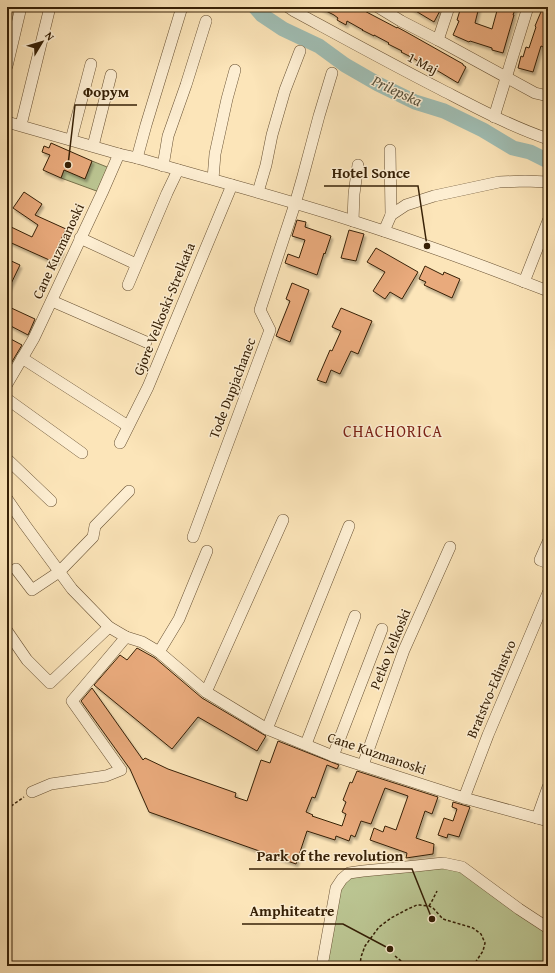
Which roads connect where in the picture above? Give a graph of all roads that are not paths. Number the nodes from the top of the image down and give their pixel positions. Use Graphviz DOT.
graph roads {
  1 [pos="21,7"];
  2 [pos="50,7"];
  3 [pos="182,7"];
  4 [pos="288,7"];
  5 [pos="378,7"];
  6 [pos="449,7"];
  7 [pos="528,7"];
  8 [pos="206,21"];
  9 [pos="438,40"];
  10 [pos="300,51"];
  11 [pos="91,64"];
  12 [pos="7,66"];
  13 [pos="235,70"];
  14 [pos="332,73"];
  15 [pos="111,74"];
  16 [pos="506,77"];
  17 [pos="548,96"];
  18 [pos="494,117"];
  19 [pos="7,122"];
  20 [pos="21,125"];
  21 [pos="548,139"];
  22 [pos="70,140"];
  23 [pos="93,146"];
  24 [pos="390,150"];
  25 [pos="119,154"];
  26 [pos="137,158"];
  27 [pos="358,165"];
  28 [pos="164,166"];
  29 [pos="178,170"];
  30 [pos="213,179"];
  31 [pos="548,182"];
  32 [pos="232,185"];
  33 [pos="258,192"];
  34 [pos="295,204"];
  35 [pos="391,215"];
  36 [pos="353,221"];
  37 [pos="548,221"];
  38 [pos="384,231"];
  39 [pos="80,238"];
  40 [pos="136,264"];
  41 [pos="524,282"];
  42 [pos="128,285"];
  43 [pos="548,291"];
  44 [pos="52,301"];
  45 [pos="146,342"];
  46 [pos="22,358"];
  47 [pos="7,384"];
  48 [pos="7,399"];
  49 [pos="128,426"];
  50 [pos="120,443"];
  51 [pos="82,453"];
  52 [pos="7,459"];
  53 [pos="129,491"];
  54 [pos="7,499"];
  55 [pos="52,501"];
  56 [pos="284,520"];
  57 [pos="349,526"];
  58 [pos="192,537"];
  59 [pos="548,542"];
  60 [pos="450,547"];
  61 [pos="207,551"];
  62 [pos="548,563"];
  63 [pos="16,569"];
  64 [pos="59,572"];
  65 [pos="548,593"];
  66 [pos="356,616"];
  67 [pos="109,627"];
  68 [pos="382,629"];
  69 [pos="7,631"];
  70 [pos="126,637"];
  71 [pos="159,652"];
  72 [pos="206,692"];
  73 [pos="267,729"];
  74 [pos="306,744"];
  75 [pos="333,756"];
  76 [pos="362,765"];
  77 [pos="548,787"];
  78 [pos="32,792"];
  79 [pos="464,798"];
  80 [pos="537,818"];
  81 [pos="548,821"];
  82 [pos="548,928"];
  83 [pos="322,966"];
  1 -- 12 [label="street"];
  2 -- 20 [label="street"];
  3 -- 26 [label="street"];
  4 -- 18 [label="street, 1 Maj"];
  5 -- 9 [label="street"];
  6 -- 9 [label="street"];
  7 -- 16 [label="street"];
  8 -- 28 [label="street"];
  9 -- 16 [label="street"];
  10 -- 33 [label="street"];
  11 -- 22 [label="street"];
  13 -- 30 [label="street"];
  14 -- 34 [label="street, Tode Dupjachanec"];
  15 -- 23 [label="street"];
  16 -- 17 [label="street"];
  16 -- 18 [label="street"];
  18 -- 21 [label="street, 1 Maj"];
  19 -- 20 [label="street"];
  20 -- 22 [label="street"];
  22 -- 23 [label="street"];
  23 -- 25 [label="street"];
  24 -- 35 [label="street"];
  25 -- 26 [label="street"];
  25 -- 39 [label="street, Cane Kuzmanoski"];
  26 -- 28 [label="street"];
  27 -- 36 [label="street"];
  28 -- 29 [label="street"];
  29 -- 30 [label="street"];
  29 -- 40 [label="street"];
  30 -- 32 [label="street"];
  31 -- 35 [label="street"];
  32 -- 33 [label="street"];
  32 -- 49 [label="street, Gjore Velkoski-Strelkata"];
  33 -- 34 [label="street"];
  34 -- 36 [label="street"];
  34 -- 58 [label="street, Tode Dupjachanec"];
  35 -- 38 [label="street"];
  36 -- 38 [label="street"];
  37 -- 41 [label="street"];
  38 -- 41 [label="street"];
  39 -- 40 [label="street"];
  39 -- 44 [label="street, Cane Kuzmanoski"];
  40 -- 42 [label="street"];
  41 -- 43 [label="street"];
  44 -- 45 [label="street"];
  44 -- 46 [label="street, Cane Kuzmanoski"];
  46 -- 47 [label="street, Cane Kuzmanoski"];
  46 -- 49 [label="street"];
  48 -- 51 [label="street"];
  49 -- 50 [label="street, Gjore Velkoski-Strelkata"];
  52 -- 55 [label="street"];
  53 -- 64 [label="street"];
  54 -- 64 [label="street, Cane Kuzmanoski"];
  56 -- 72 [label="street"];
  57 -- 73 [label="street"];
  59 -- 62 [label="street"];
  60 -- 76 [label="street, Petko Velkoski"];
  61 -- 71 [label="street"];
  63 -- 64 [label="street"];
  64 -- 67 [label="street, Cane Kuzmanoski"];
  65 -- 79 [label="street, Bratstvo-Edinstvo"];
  66 -- 74 [label="street"];
  67 -- 69 [label="street"];
  67 -- 70 [label="street, Cane Kuzmanoski"];
  68 -- 75 [label="street, Petko Velkoski"];
  70 -- 71 [label="street, Cane Kuzmanoski"];
  70 -- 78 [label="street"];
  71 -- 72 [label="street, Cane Kuzmanoski"];
  72 -- 73 [label="street, Cane Kuzmanoski"];
  73 -- 74 [label="street, Cane Kuzmanoski"];
  74 -- 75 [label="street, Cane Kuzmanoski"];
  75 -- 76 [label="street, Cane Kuzmanoski"];
  76 -- 79 [label="street, Cane Kuzmanoski"];
  77 -- 80 [label="street"];
  79 -- 80 [label="street, Cane Kuzmanoski"];
  80 -- 81 [label="street, Cane Kuzmanoski"];
  82 -- 83 [label="street"];
}
